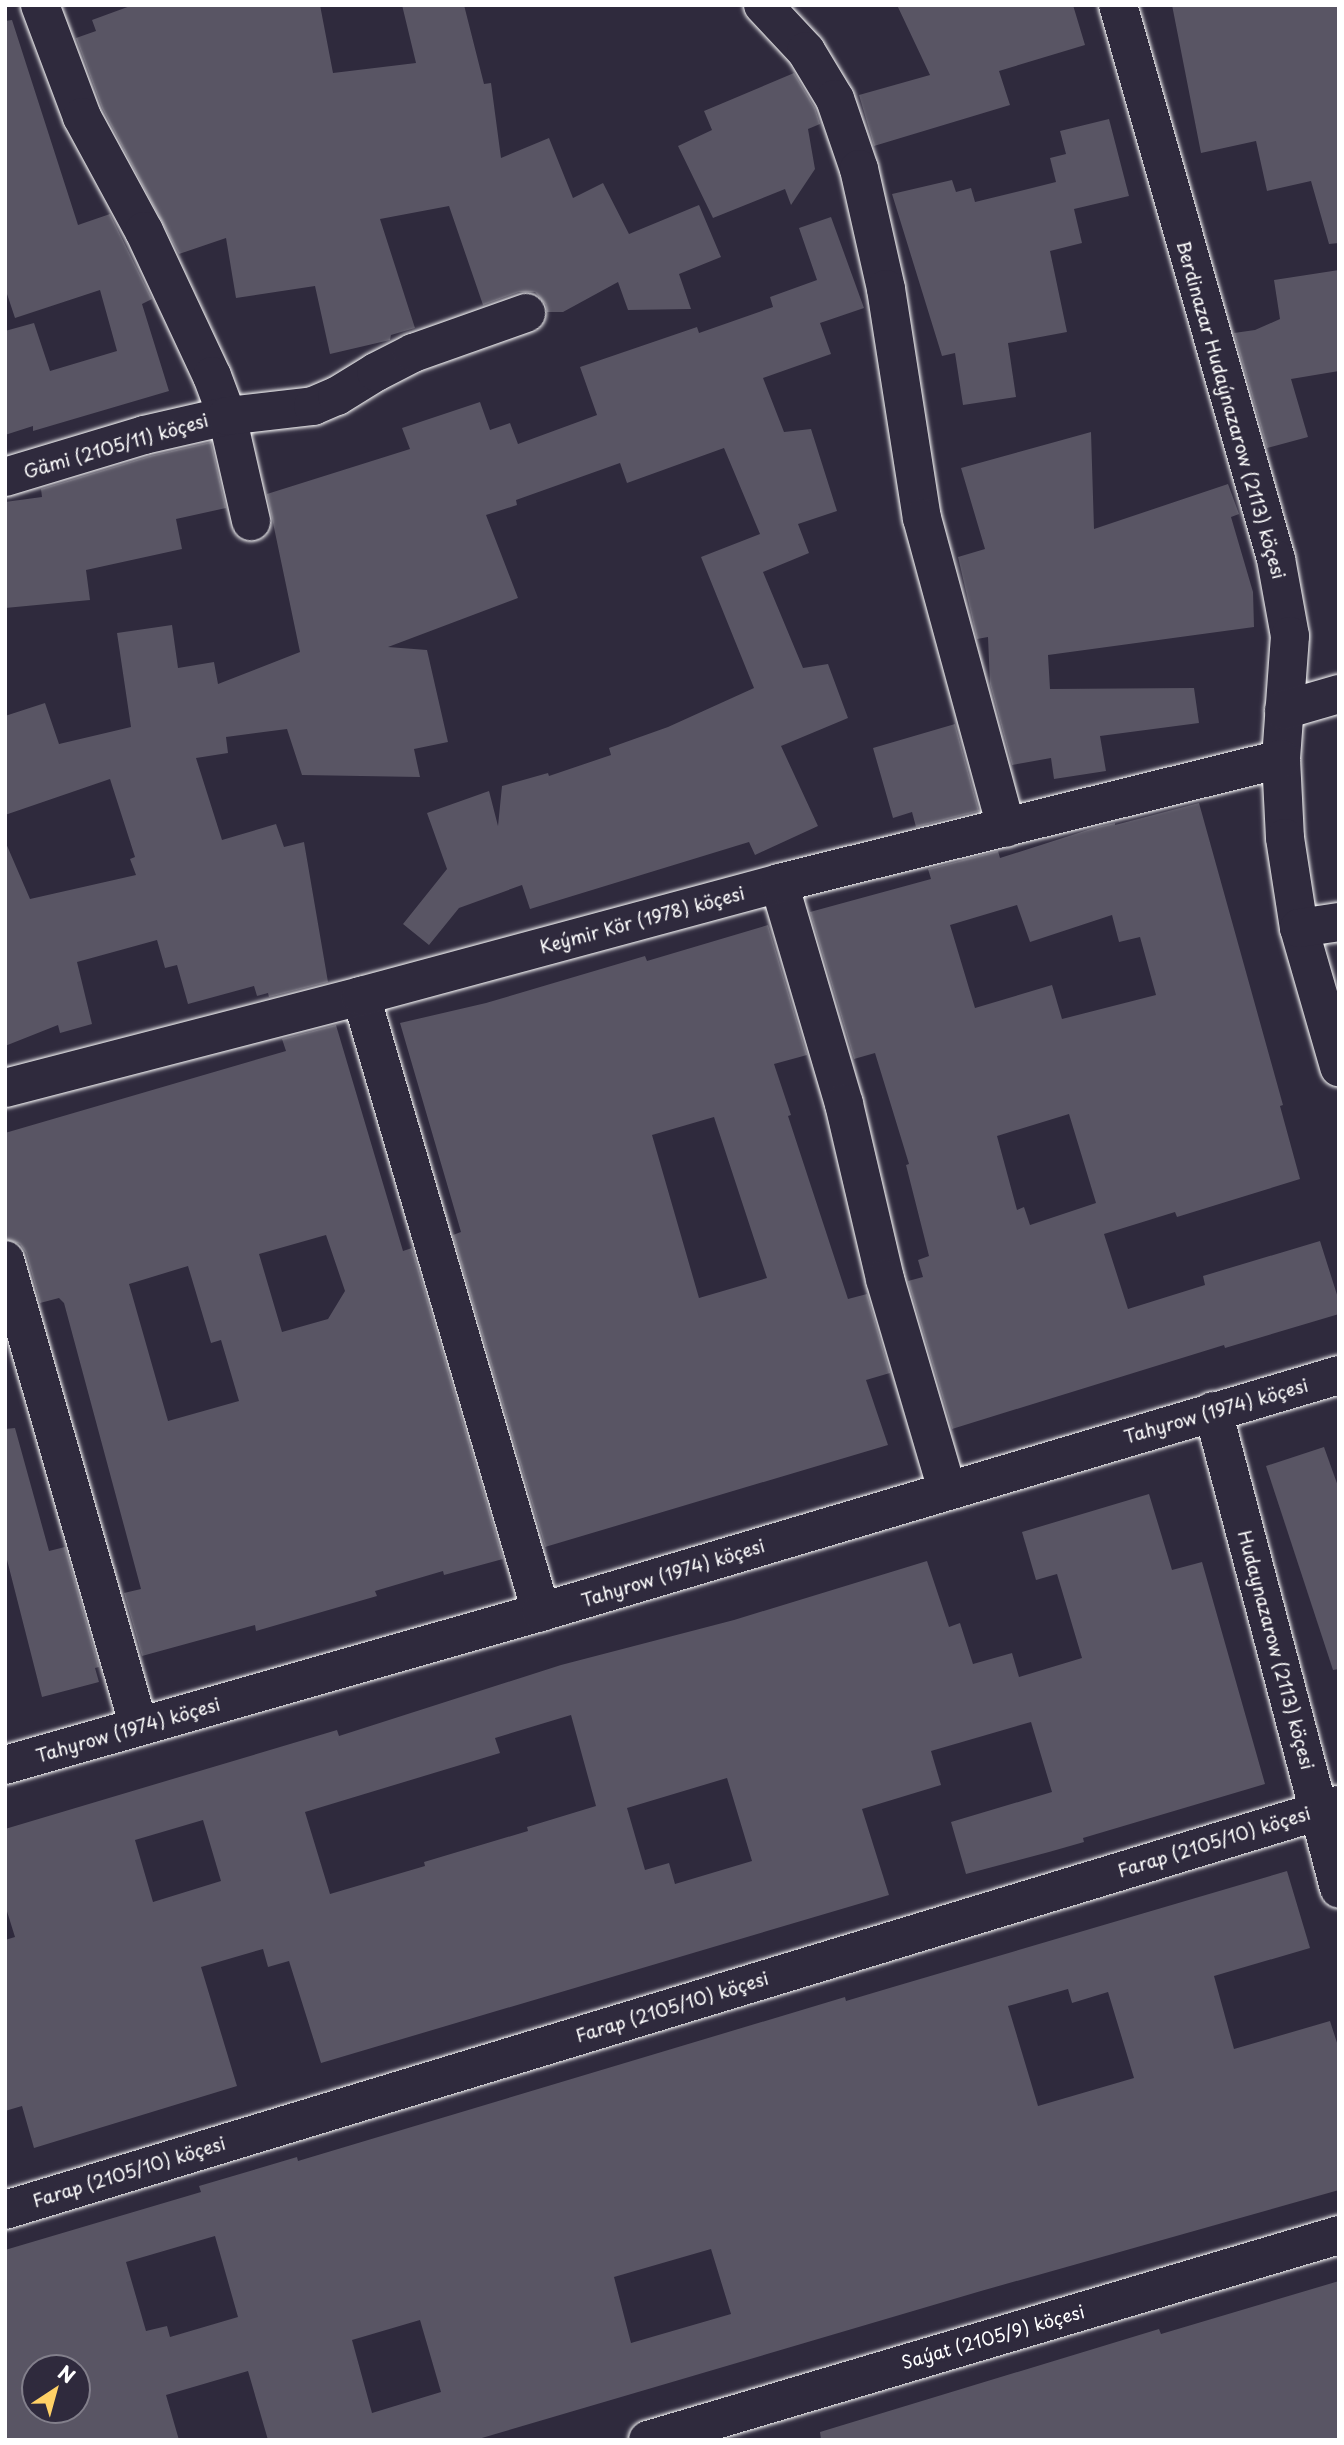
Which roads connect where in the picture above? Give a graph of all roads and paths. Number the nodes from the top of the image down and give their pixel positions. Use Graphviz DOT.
graph roads {
  1 [pos="40,5"];
  2 [pos="763,5"];
  3 [pos="1118,5"];
  4 [pos="526,313"];
  5 [pos="227,416"];
  6 [pos="5,477"];
  7 [pos="251,521"];
  8 [pos="1339,694"];
  9 [pos="1284,710"];
  10 [pos="1280,759"];
  11 [pos="1006,828"];
  12 [pos="779,883"];
  13 [pos="1339,922"];
  14 [pos="1299,928"];
  15 [pos="361,996"];
  16 [pos="1339,1067"];
  17 [pos="5,1087"];
  18 [pos="5,1260"];
  19 [pos="1339,1375"];
  20 [pos="1213,1411"];
  21 [pos="947,1490"];
  22 [pos="541,1612"];
  23 [pos="139,1726"];
  24 [pos="5,1765"];
  25 [pos="1328,1808"];
  26 [pos="1339,1889"];
  27 [pos="5,2210"];
  28 [pos="1339,2235"];
  29 [pos="648,2440"];
  1 -- 5 [label="street"];
  2 -- 11 [label="street"];
  3 -- 9 [label="street, Berdinazar Hudaýnazarow (2113) köçesi"];
  4 -- 5 [label="street, Gämi (2105/11) köçesi"];
  5 -- 6 [label="street, Gämi (2105/11) köçesi"];
  5 -- 7 [label="street"];
  8 -- 9 [label="street"];
  9 -- 10 [label="street, Berdinazar Hudaýnazarow (2113) köçesi"];
  10 -- 11 [label="street, Keýmir Kör (1978) köçesi"];
  10 -- 14 [label="street, Berdinazar Hudaýnazarow (2113) köçesi"];
  11 -- 12 [label="street, Keýmir Kör (1978) köçesi"];
  12 -- 15 [label="street, Keýmir Kör (1978) köçesi"];
  12 -- 21 [label="street"];
  13 -- 14 [label="street"];
  14 -- 16 [label="street, Berdinazar Hudaýnazarow (2113) köçesi"];
  15 -- 17 [label="street, Keýmir Kör (1978) köçesi"];
  15 -- 22 [label="street"];
  18 -- 23 [label="street"];
  19 -- 20 [label="street, Tahyrow (1974) köçesi"];
  20 -- 21 [label="street, Tahyrow (1974) köçesi"];
  20 -- 25 [label="street, Hudaynazarow (2113) köçesi"];
  21 -- 22 [label="street, Tahyrow (1974) köçesi"];
  22 -- 23 [label="street, Tahyrow (1974) köçesi"];
  23 -- 24 [label="street, Tahyrow (1974) köçesi"];
  25 -- 26 [label="street, Hudaynazarow (2113) köçesi"];
  25 -- 27 [label="street, Farap (2105/10) köçesi"];
  28 -- 29 [label="street, Saýat (2105/9) köçesi"];
}
